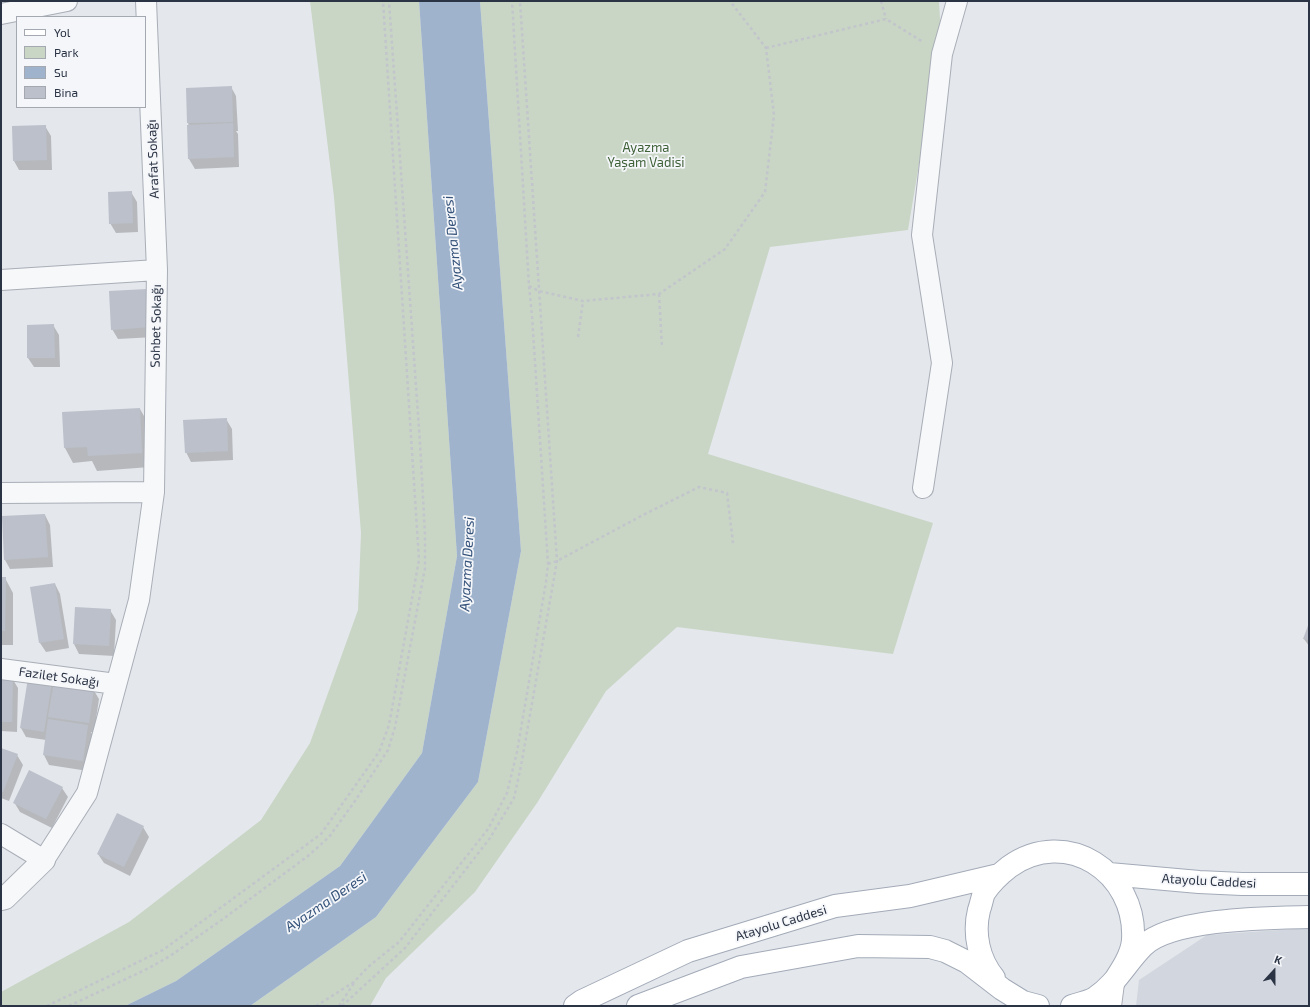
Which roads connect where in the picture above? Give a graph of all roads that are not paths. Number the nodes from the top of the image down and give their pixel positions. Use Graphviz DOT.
graph roads {
  1 [pos="67,1"];
  2 [pos="146,1"];
  3 [pos="957,1"];
  4 [pos="1,14"];
  5 [pos="157,270"];
  6 [pos="1,280"];
  7 [pos="923,488"];
  8 [pos="154,492"];
  9 [pos="1,493"];
  10 [pos="1,669"];
  11 [pos="116,684"];
  12 [pos="1,834"];
  13 [pos="44,860"];
  14 [pos="1109,874"];
  15 [pos="999,875"];
  16 [pos="1309,884"];
  17 [pos="1,899"];
  18 [pos="1309,918"];
  19 [pos="1113,983"];
  20 [pos="1002,989"];
  21 [pos="575,1006"];
  22 [pos="638,1006"];
  23 [pos="1019,1006"];
  24 [pos="1038,1006"];
  25 [pos="1072,1006"];
  26 [pos="1110,1006"];
  1 -- 4 [label="street"];
  2 -- 5 [label="street, Arafat Sokağı"];
  3 -- 7 [label="street"];
  5 -- 6 [label="street, Sohbet Sokağı"];
  5 -- 8 [label="street, Sohbet Sokağı"];
  8 -- 9 [label="street"];
  8 -- 11 [label="street, Sohbet Sokağı"];
  10 -- 11 [label="street, Fazilet Sokağı"];
  11 -- 13 [label="street, Sohbet Sokağı"];
  12 -- 13 [label="street"];
  13 -- 17 [label="street"];
  14 -- 15 [label="main road, Atayolu Caddesi"];
  14 -- 16 [label="main road, Atayolu Caddesi"];
  14 -- 19 [label="main road, Atayolu Caddesi"];
  15 -- 20 [label="main road, Atayolu Caddesi"];
  15 -- 21 [label="main road, Atayolu Caddesi"];
  18 -- 19 [label="main road, Atayolu Caddesi"];
  19 -- 25 [label="main road, Atayolu Caddesi"];
  19 -- 26 [label="main road"];
  20 -- 22 [label="main road, Atayolu Caddesi"];
  20 -- 23 [label="main road"];
  20 -- 24 [label="main road, Atayolu Caddesi"];
}
